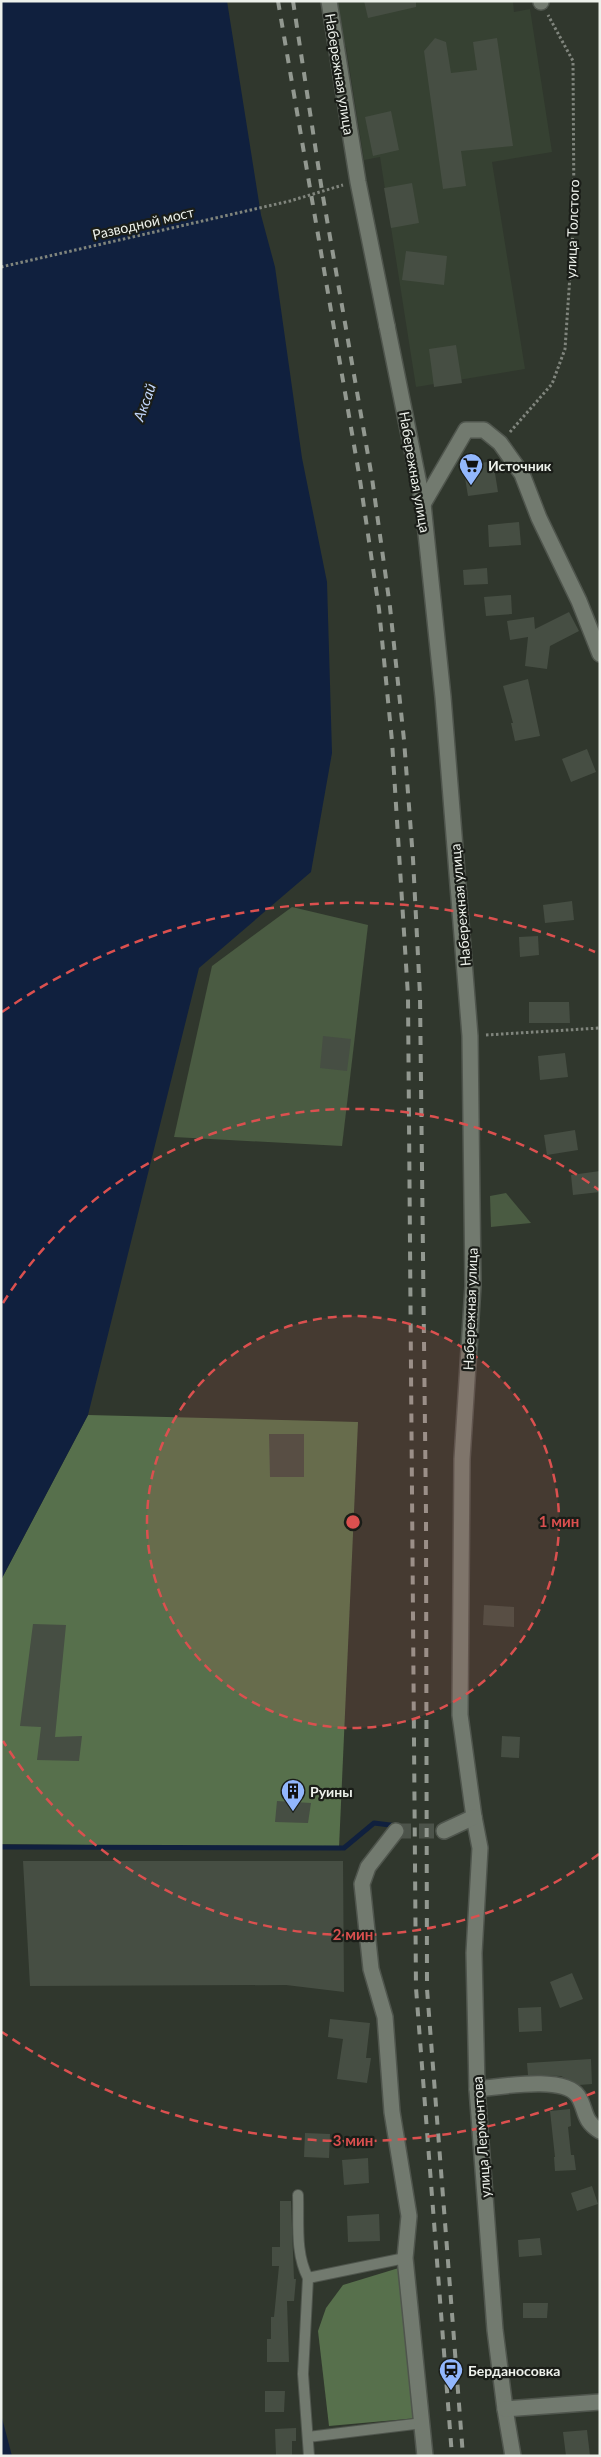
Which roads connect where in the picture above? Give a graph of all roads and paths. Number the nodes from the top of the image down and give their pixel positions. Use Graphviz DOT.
graph roads {
  1 [pos="328,1"];
  2 [pos="541,1"];
  3 [pos="358,182"];
  4 [pos="1,267"];
  5 [pos="500,443"];
  6 [pos="423,504"];
  7 [pos="600,654"];
  8 [pos="600,1028"];
  9 [pos="470,1036"];
  10 [pos="474,1817"];
  11 [pos="396,1831"];
  12 [pos="444,1832"];
  13 [pos="477,2089"];
  14 [pos="600,2132"];
  15 [pos="298,2195"];
  16 [pos="406,2258"];
  17 [pos="308,2278"];
  18 [pos="600,2402"];
  19 [pos="505,2409"];
  20 [pos="423,2424"];
  21 [pos="308,2436"];
  22 [pos="309,2456"];
  23 [pos="425,2456"];
  24 [pos="513,2456"];
  1 -- 3 [label="street, Набережная улица"];
  2 -- 5 [label="path, улица Толстого"];
  3 -- 4 [label="path, Разводной мост"];
  3 -- 6 [label="street, Набережная улица"];
  5 -- 6 [label="street"];
  5 -- 7 [label="street"];
  6 -- 9 [label="street, Набережная улица"];
  8 -- 9 [label="path"];
  9 -- 10 [label="street, Набережная улица"];
  10 -- 12 [label="street"];
  10 -- 13 [label="street, улица Лермонтова"];
  11 -- 16 [label="street"];
  13 -- 14 [label="street"];
  13 -- 19 [label="street, улица Лермонтова"];
  15 -- 17 [label="lane"];
  16 -- 17 [label="lane"];
  16 -- 20 [label="street"];
  17 -- 21 [label="lane"];
  18 -- 19 [label="street"];
  19 -- 24 [label="street, улица Лермонтова"];
  20 -- 21 [label="lane"];
  20 -- 23 [label="street"];
  21 -- 22 [label="lane"];
}
